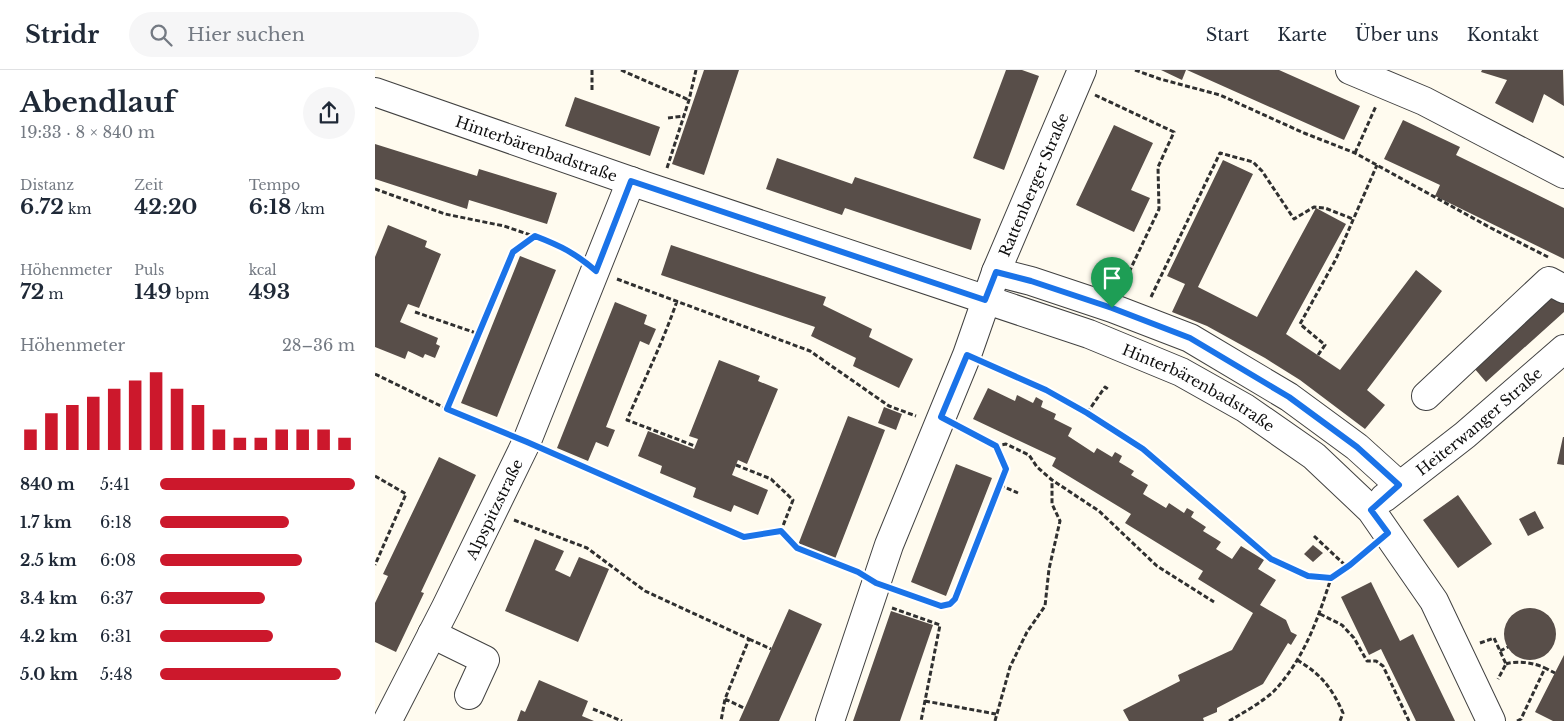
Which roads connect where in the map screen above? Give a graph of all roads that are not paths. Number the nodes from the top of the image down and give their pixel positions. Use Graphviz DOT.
graph roads {
  1 [pos="1350,70"];
  2 [pos="1079,78"];
  3 [pos="375,92"];
  4 [pos="1564,174"];
  5 [pos="631,181"];
  6 [pos="996,272"];
  7 [pos="1564,289"];
  8 [pos="985,300"];
  9 [pos="1564,349"];
  10 [pos="1427,396"];
  11 [pos="1399,485"];
  12 [pos="1371,510"];
  13 [pos="432,634"];
  14 [pos="469,695"];
  15 [pos="384,719"];
  16 [pos="830,721"];
  17 [pos="1491,721"];
  1 -- 4 [label="street"];
  2 -- 6 [label="street, Rattenberger Straße"];
  3 -- 5 [label="street, Hinterbärenbadstraße"];
  5 -- 8 [label="street, Hinterbärenbadstraße"];
  5 -- 13 [label="street, Alpspitzstraße"];
  6 -- 8 [label="street, Rattenberger Straße"];
  6 -- 11 [label="street"];
  7 -- 10 [label="street"];
  8 -- 12 [label="street, Hinterbärenbadstraße"];
  8 -- 16 [label="street, Rattenberger Straße"];
  9 -- 11 [label="street, Heiterwanger Straße"];
  11 -- 12 [label="street, Heiterwanger Straße"];
  12 -- 17 [label="street, Hinterbärenbadstraße"];
  13 -- 14 [label="street"];
  13 -- 15 [label="street, Alpspitzstraße"];
}
